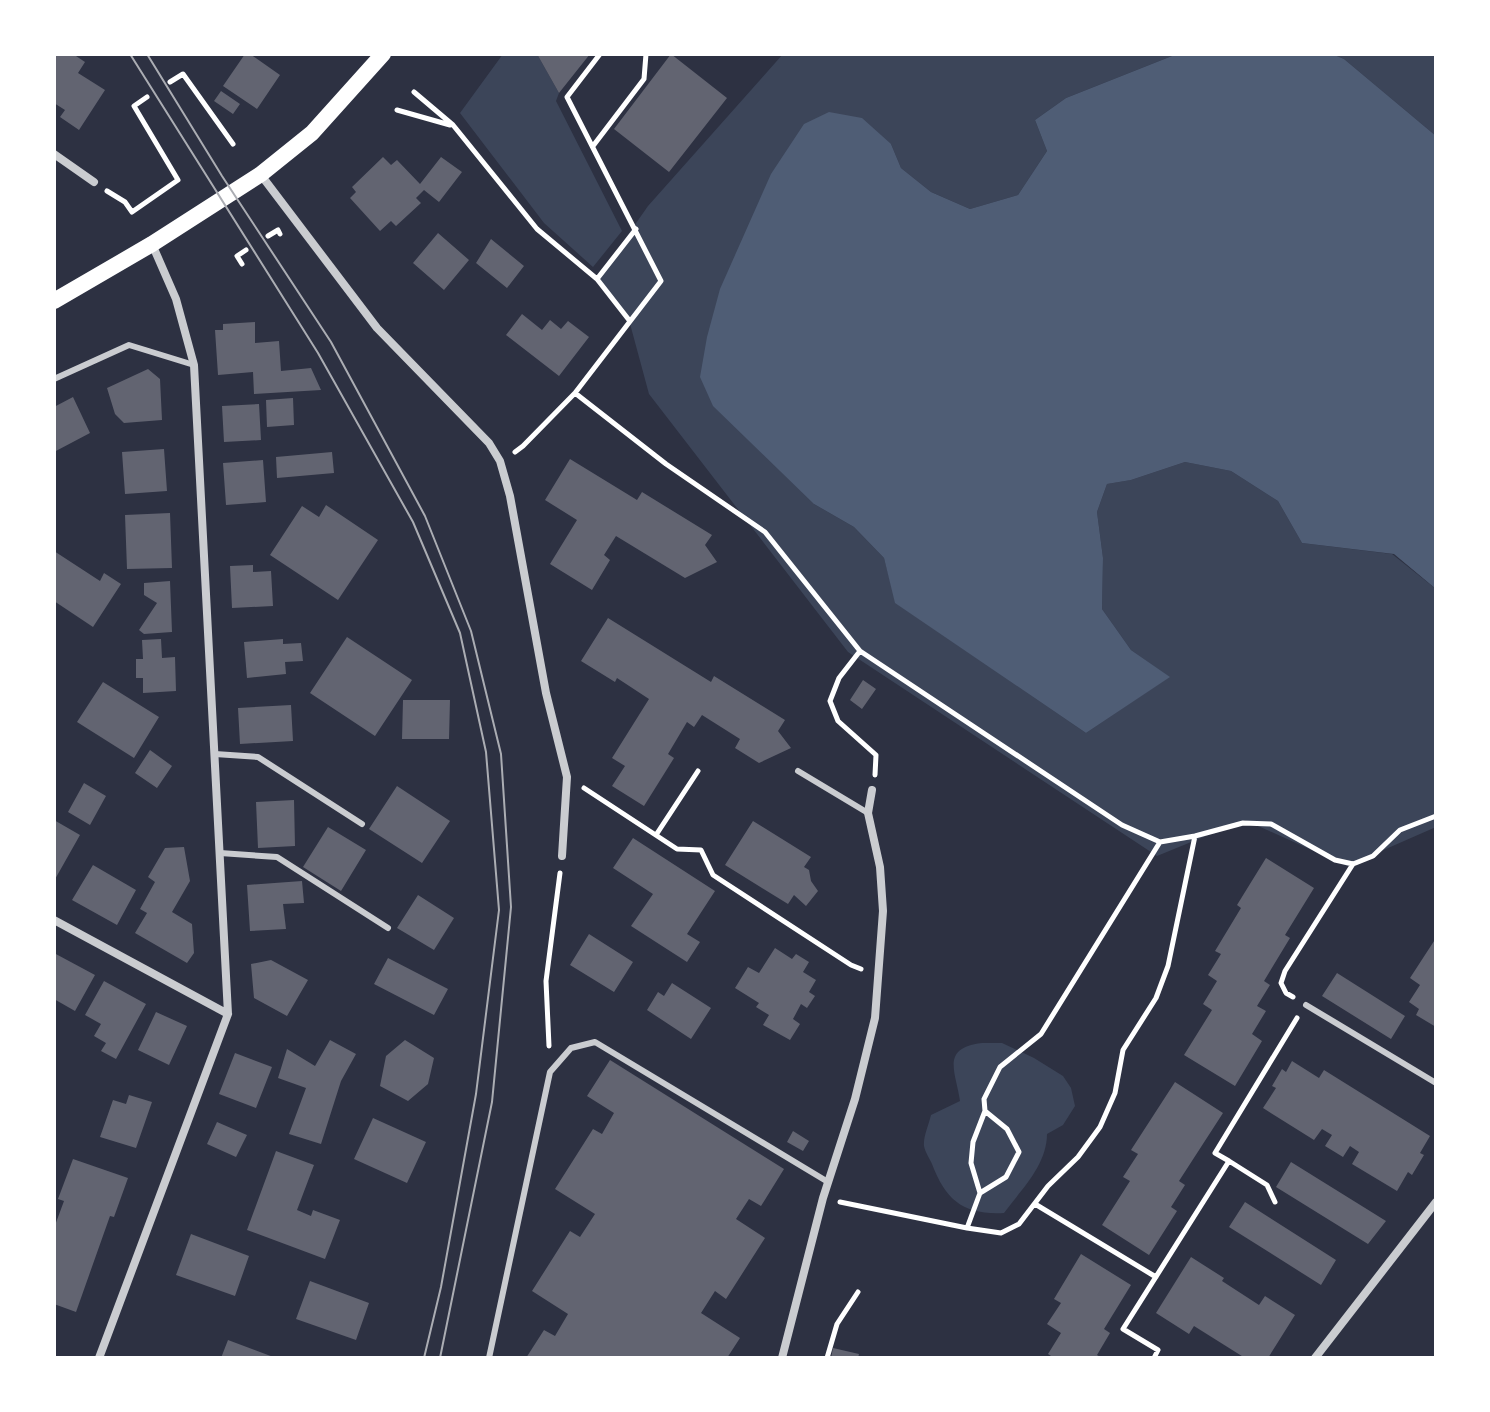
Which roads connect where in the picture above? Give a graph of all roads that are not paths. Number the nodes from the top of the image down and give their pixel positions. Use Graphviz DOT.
graph roads {
  1 [pos="383,54"];
  2 [pos="54,154"];
  3 [pos="256,177"];
  4 [pos="94,182"];
  5 [pos="152,244"];
  6 [pos="54,301"];
  7 [pos="194,365"];
  8 [pos="54,379"];
  9 [pos="215,754"];
  10 [pos="798,771"];
  11 [pos="872,790"];
  12 [pos="868,813"];
  13 [pos="362,824"];
  14 [pos="220,853"];
  15 [pos="562,856"];
  16 [pos="54,920"];
  17 [pos="388,928"];
  18 [pos="1306,1005"];
  19 [pos="228,1014"];
  20 [pos="1436,1083"];
  21 [pos="828,1182"];
  22 [pos="1436,1202"];
  23 [pos="99,1358"];
  24 [pos="489,1358"];
  25 [pos="782,1358"];
  26 [pos="1315,1358"];
  1 -- 3 [label="main road"];
  2 -- 4 [label="street"];
  3 -- 5 [label="main road"];
  3 -- 15 [label="street"];
  5 -- 6 [label="main road"];
  5 -- 7 [label="street"];
  7 -- 8 [label="lane"];
  7 -- 9 [label="street"];
  9 -- 13 [label="lane"];
  9 -- 14 [label="street"];
  10 -- 12 [label="lane"];
  11 -- 12 [label="street"];
  12 -- 21 [label="street"];
  14 -- 17 [label="lane"];
  14 -- 19 [label="street"];
  16 -- 19 [label="street"];
  18 -- 20 [label="lane"];
  19 -- 23 [label="street"];
  21 -- 24 [label="lane"];
  21 -- 25 [label="street"];
  22 -- 26 [label="street"];
}
